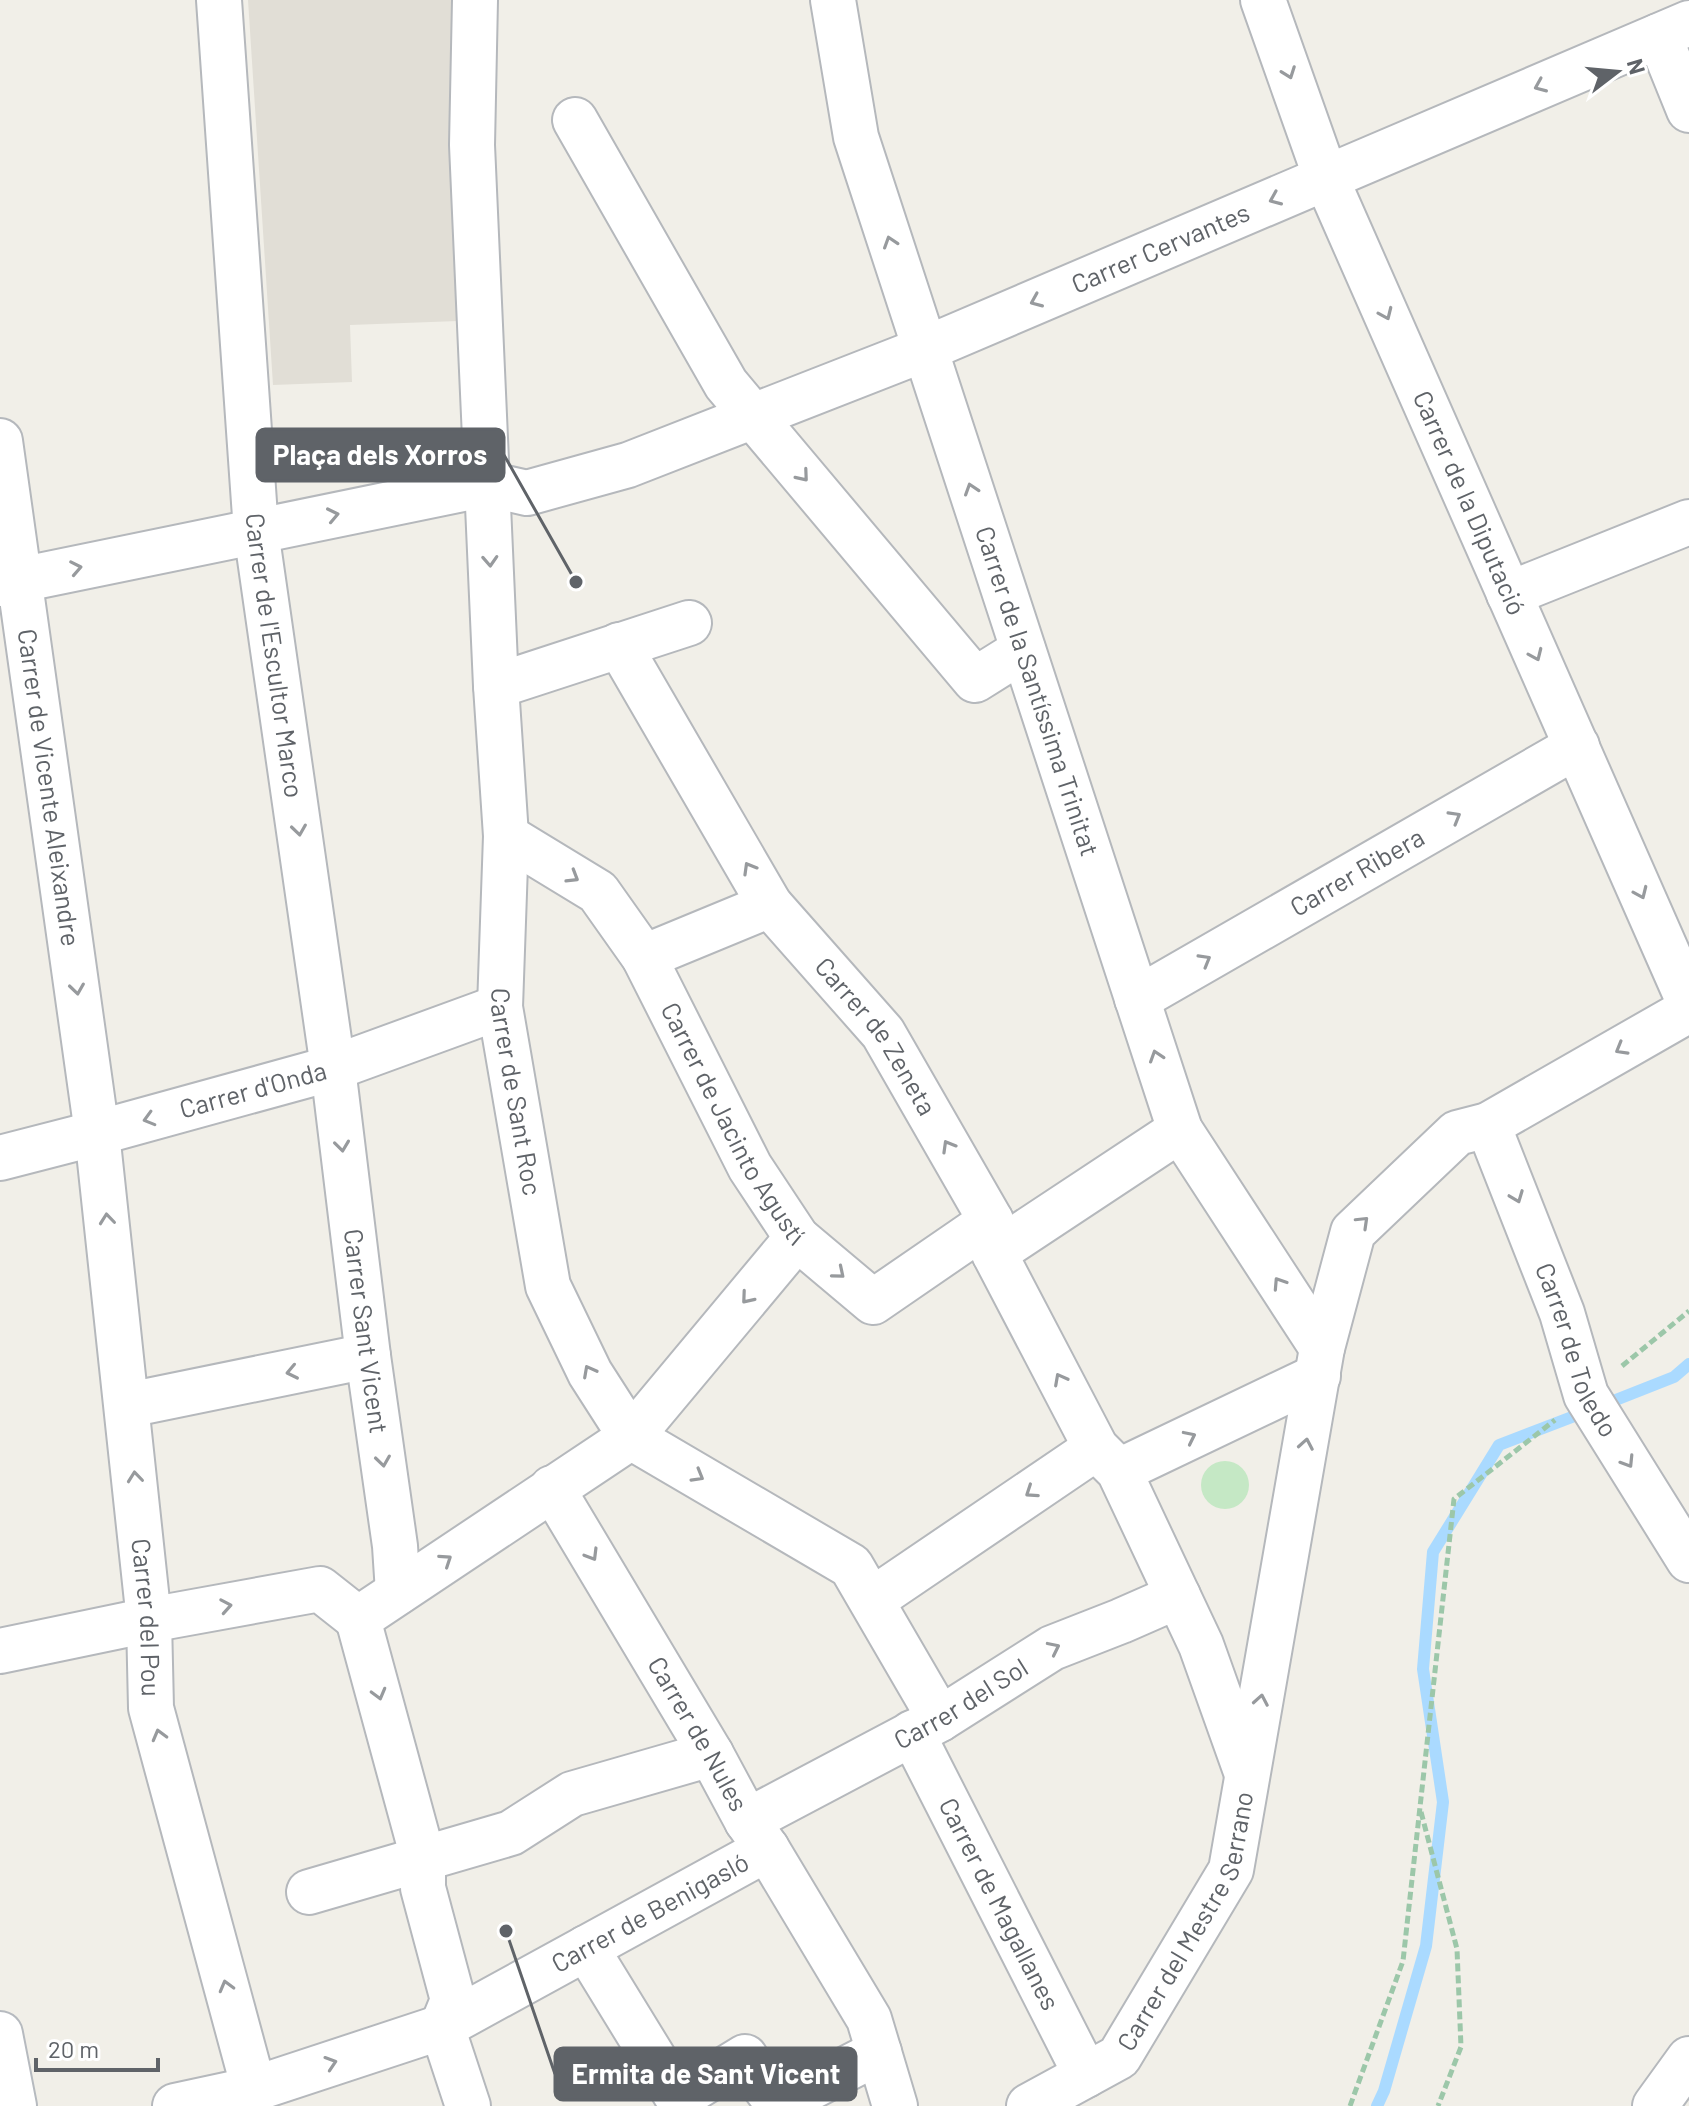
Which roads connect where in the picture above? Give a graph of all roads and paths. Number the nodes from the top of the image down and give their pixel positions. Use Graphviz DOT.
graph roads {
  1 [pos="219,0"];
  2 [pos="833,0"];
  3 [pos="1263,0"];
  4 [pos="479,3"];
  5 [pos="1674,29"];
  6 [pos="1689,110"];
  7 [pos="575,120"];
  8 [pos="1326,178"];
  9 [pos="925,349"];
  10 [pos="753,416"];
  11 [pos="0,441"];
  12 [pos="487,484"];
  13 [pos="1689,522"];
  14 [pos="256,531"];
  15 [pos="10,582"];
  16 [pos="1509,594"];
  17 [pos="689,623"];
  18 [pos="619,645"];
  19 [pos="1023,650"];
  20 [pos="498,704"];
  21 [pos="1577,746"];
  22 [pos="506,836"];
  23 [pos="770,905"];
  24 [pos="644,957"];
  25 [pos="1137,999"];
  26 [pos="1689,1002"];
  27 [pos="500,1007"];
  28 [pos="1689,1010"];
  29 [pos="333,1068"];
  30 [pos="1488,1125"];
  31 [pos="1180,1130"];
  32 [pos="97,1133"];
  33 [pos="0,1158"];
  34 [pos="992,1237"];
  35 [pos="797,1238"];
  36 [pos="1689,1311"];
  37 [pos="368,1356"];
  38 [pos="1320,1362"];
  39 [pos="1586,1395"];
  40 [pos="128,1405"];
  41 [pos="631,1437"];
  42 [pos="1108,1459"];
  43 [pos="552,1488"];
  44 [pos="1689,1560"];
  45 [pos="398,1592"];
  46 [pos="1178,1596"];
  47 [pos="872,1600"];
  48 [pos="358,1619"];
  49 [pos="149,1620"];
  50 [pos="0,1651"];
  51 [pos="926,1726"];
  52 [pos="711,1754"];
  53 [pos="1248,1777"];
  54 [pos="1420,1807"];
  55 [pos="757,1835"];
  56 [pos="423,1858"];
  57 [pos="309,1892"];
  58 [pos="586,1948"];
  59 [pos="442,2027"];
  60 [pos="0,2034"];
  61 [pos="874,2036"];
  62 [pos="1689,2059"];
  63 [pos="1086,2075"];
  64 [pos="254,2089"];
  65 [pos="771,2095"];
  66 [pos="14,2106"];
  67 [pos="175,2106"];
  68 [pos="468,2106"];
  69 [pos="895,2106"];
  70 [pos="1029,2106"];
  71 [pos="1350,2106"];
  72 [pos="1438,2106"];
  73 [pos="1655,2106"];
  1 -- 14 [label="street, Carrer de l'Escultor Marco"];
  9 -- 2 [label="street, Carrer de la Santíssima Trinitat, one-way"];
  3 -- 8 [label="street, Carrer de la Diputació, one-way"];
  4 -- 12 [label="street, Carrer de Sant Roc"];
  5 -- 6 [label="street"];
  5 -- 8 [label="street, Carrer Cervantes, one-way"];
  7 -- 10 [label="street"];
  8 -- 9 [label="street, Carrer Cervantes, one-way"];
  8 -- 16 [label="street, Carrer de la Diputació, one-way"];
  9 -- 10 [label="street, Carrer Cervantes"];
  19 -- 9 [label="street, Carrer de la Santíssima Trinitat, one-way"];
  10 -- 12 [label="street, Carrer Cervantes"];
  10 -- 19 [label="street, one-way"];
  11 -- 15 [label="street, Carrer de Vicente Aleixandre"];
  14 -- 12 [label="street, one-way"];
  12 -- 20 [label="street, Carrer de Sant Roc, one-way"];
  13 -- 16 [label="street"];
  15 -- 14 [label="street, one-way"];
  14 -- 29 [label="street, Carrer de l'Escultor Marco, one-way"];
  15 -- 32 [label="street, Carrer de Vicente Aleixandre, one-way"];
  16 -- 21 [label="street, Carrer de la Diputació, one-way"];
  17 -- 18 [label="street"];
  18 -- 20 [label="street"];
  23 -- 18 [label="street, Carrer de Zeneta, one-way"];
  19 -- 25 [label="street, Carrer de la Santíssima Trinitat"];
  20 -- 22 [label="street, Carrer de Sant Roc"];
  25 -- 21 [label="street, Carrer Ribera, one-way"];
  21 -- 26 [label="street, Carrer de la Diputació, one-way"];
  22 -- 24 [label="street, Carrer de Jacinto Agustí, one-way"];
  22 -- 27 [label="street, Carrer de Sant Roc"];
  23 -- 24 [label="street"];
  34 -- 23 [label="street, Carrer de Zeneta, one-way"];
  24 -- 35 [label="street, Carrer de Jacinto Agustí"];
  31 -- 25 [label="street, Carrer de la Santíssima Trinitat, one-way"];
  27 -- 29 [label="street, Carrer d'Onda"];
  41 -- 27 [label="street, Carrer de Sant Roc, one-way"];
  28 -- 30 [label="street, Carrer del Mestre Serrano, one-way"];
  29 -- 32 [label="street, Carrer d'Onda, one-way"];
  29 -- 37 [label="street, Carrer Sant Vicent, one-way"];
  38 -- 30 [label="street, Carrer del Mestre Serrano, one-way"];
  30 -- 39 [label="street, Carrer de Toledo, one-way"];
  31 -- 34 [label="street"];
  38 -- 31 [label="street, Carrer de la Santíssima Trinitat, one-way"];
  32 -- 33 [label="street, Carrer d'Onda"];
  40 -- 32 [label="street, Carrer del Pou, one-way"];
  35 -- 34 [label="street, Carrer de Jacinto Agustí, one-way"];
  42 -- 34 [label="street, Carrer de Zeneta, one-way"];
  35 -- 41 [label="street, one-way"];
  36 -- 39 [label="path"];
  37 -- 40 [label="street, one-way"];
  37 -- 45 [label="street, Carrer Sant Vicent, one-way"];
  42 -- 38 [label="street, one-way"];
  53 -- 38 [label="street, Carrer del Mestre Serrano, one-way"];
  39 -- 44 [label="street, Carrer de Toledo, one-way"];
  39 -- 54 [label="path"];
  49 -- 40 [label="street, Carrer del Pou, one-way"];
  41 -- 43 [label="street"];
  41 -- 47 [label="street, Carrer de Magallanes, one-way"];
  42 -- 46 [label="street, Carrer del Mestre Serrano"];
  42 -- 47 [label="street, one-way"];
  45 -- 43 [label="street, one-way"];
  43 -- 52 [label="street, Carrer de Nules, one-way"];
  45 -- 48 [label="street"];
  51 -- 46 [label="street, Carrer del Sol, one-way"];
  46 -- 53 [label="street, Carrer del Mestre Serrano"];
  47 -- 51 [label="street, Carrer de Magallanes"];
  49 -- 48 [label="street, one-way"];
  48 -- 56 [label="street, one-way"];
  49 -- 50 [label="street"];
  64 -- 49 [label="street, Carrer del Pou, one-way"];
  51 -- 55 [label="street, Carrer del Sol"];
  51 -- 63 [label="street, Carrer de Magallanes"];
  52 -- 55 [label="street, Carrer de Nules"];
  52 -- 56 [label="street"];
  53 -- 63 [label="street, Carrer del Mestre Serrano"];
  54 -- 71 [label="path"];
  54 -- 72 [label="path"];
  55 -- 58 [label="street, Carrer de Benigasló"];
  55 -- 61 [label="street, Carrer de Nules"];
  56 -- 57 [label="street"];
  56 -- 59 [label="street"];
  58 -- 59 [label="street, Carrer de Benigasló"];
  58 -- 65 [label="street"];
  64 -- 59 [label="street, Carrer de Benigasló, one-way"];
  59 -- 68 [label="street"];
  60 -- 66 [label="street"];
  61 -- 65 [label="street"];
  61 -- 69 [label="street, Carrer de Nules"];
  62 -- 73 [label="street"];
  63 -- 70 [label="street, Carrer del Mestre Serrano"];
  64 -- 67 [label="street, Carrer de Benigasló"];
}
